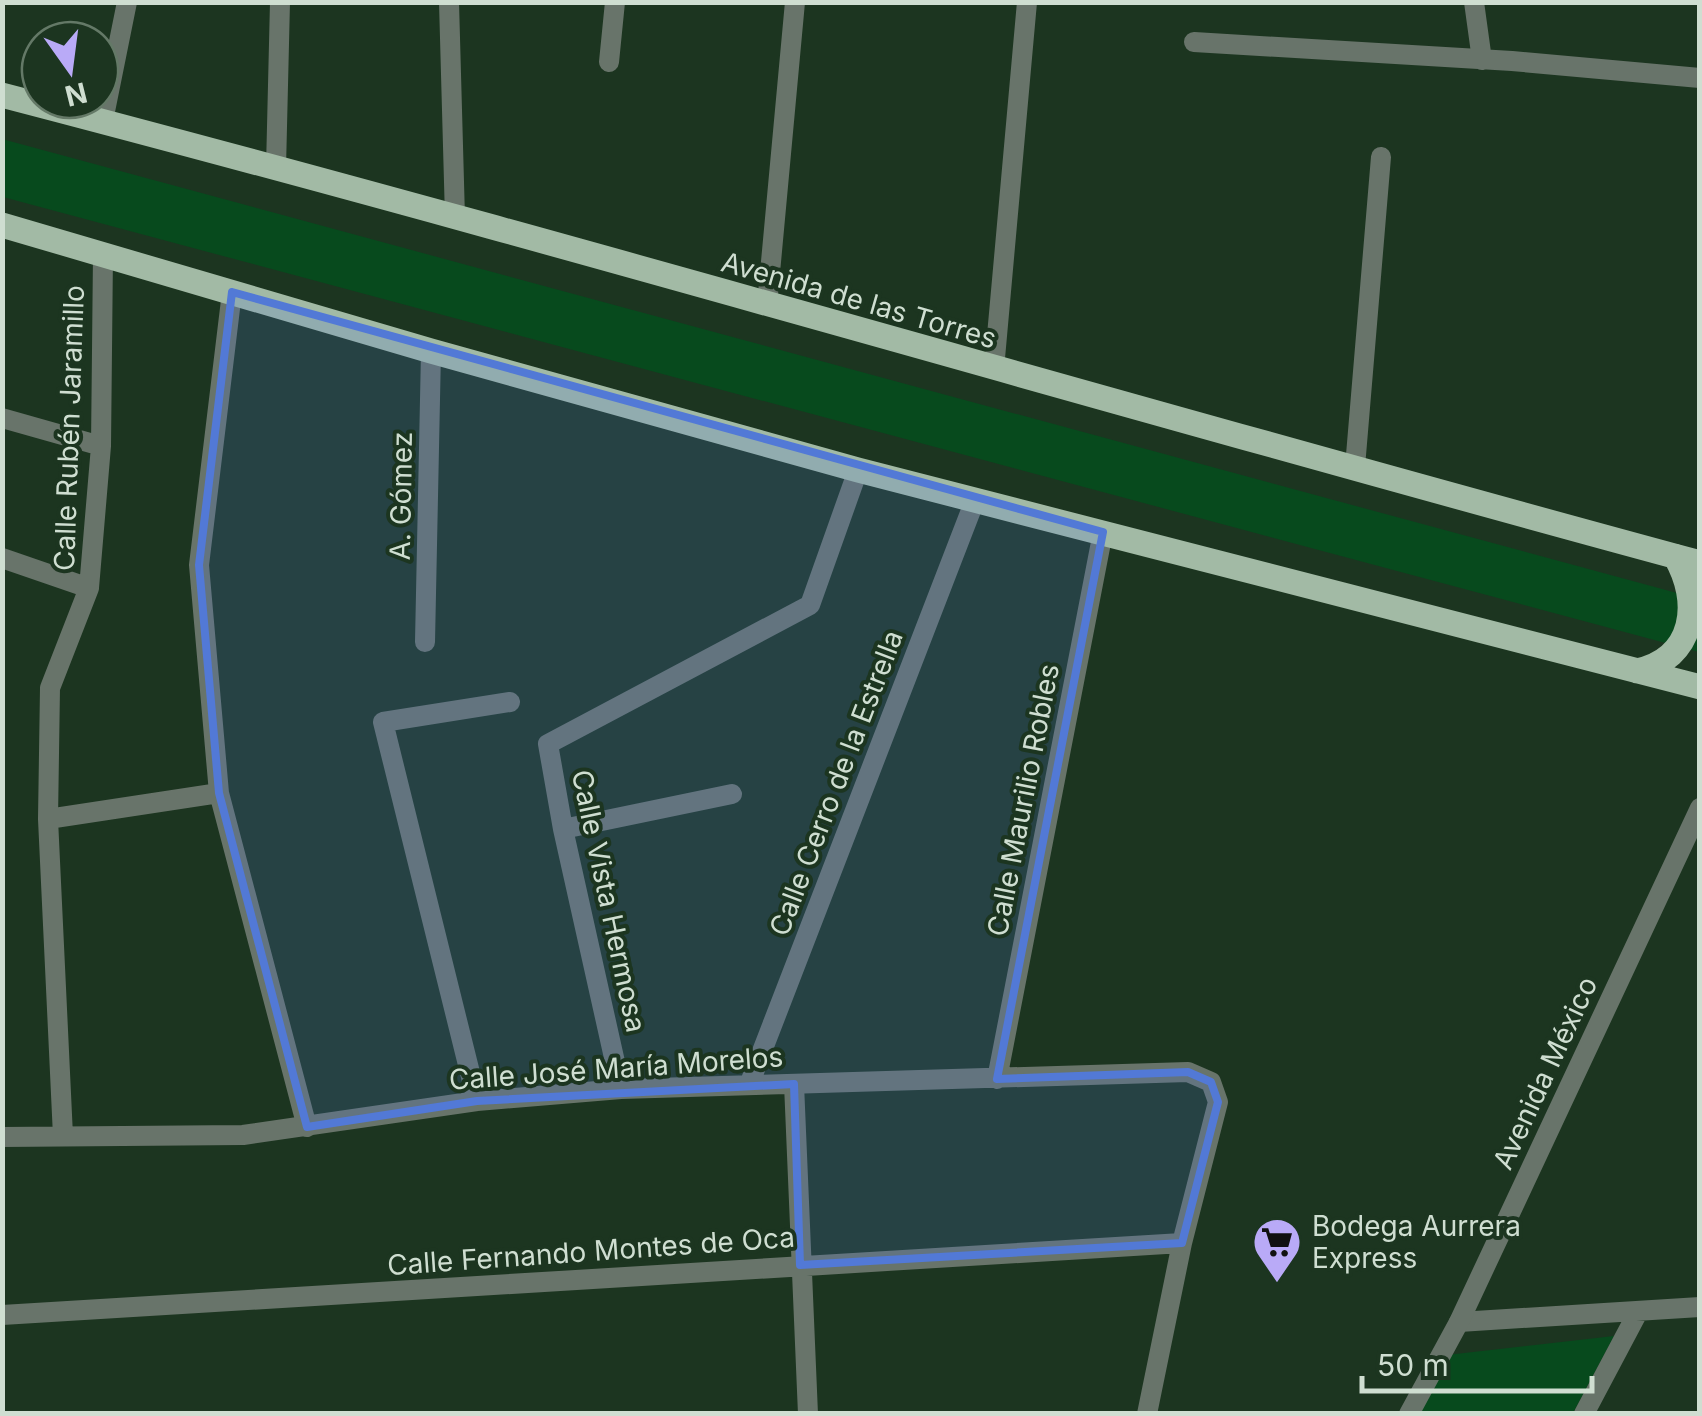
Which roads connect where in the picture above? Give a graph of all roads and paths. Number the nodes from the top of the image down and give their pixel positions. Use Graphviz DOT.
graph roads {
  1 [pos="127,2"];
  2 [pos="280,2"];
  3 [pos="449,2"];
  4 [pos="616,2"];
  5 [pos="795,2"];
  6 [pos="1028,2"];
  7 [pos="1474,2"];
  8 [pos="1194,42"];
  9 [pos="1482,60"];
  10 [pos="609,62"];
  11 [pos="1700,78"];
  12 [pos="2,95"];
  13 [pos="103,121"];
  14 [pos="1381,157"];
  15 [pos="276,168"];
  16 [pos="455,218"];
  17 [pos="2,225"];
  18 [pos="103,254"];
  19 [pos="232,292"];
  20 [pos="767,305"];
  21 [pos="432,352"];
  22 [pos="994,370"];
  23 [pos="2,418"];
  24 [pos="101,446"];
  25 [pos="1355,468"];
  26 [pos="858,470"];
  27 [pos="975,500"];
  28 [pos="1103,532"];
  29 [pos="2,558"];
  30 [pos="1688,560"];
  31 [pos="90,588"];
  32 [pos="425,642"];
  33 [pos="1637,671"];
  34 [pos="1700,686"];
  35 [pos="510,702"];
  36 [pos="219,792"];
  37 [pos="732,794"];
  38 [pos="1700,808"];
  39 [pos="48,819"];
  40 [pos="563,830"];
  41 [pos="997,1079"];
  42 [pos="794,1084"];
  43 [pos="749,1085"];
  44 [pos="621,1089"];
  45 [pos="476,1101"];
  46 [pos="307,1127"];
  47 [pos="2,1136"];
  48 [pos="63,1136"];
  49 [pos="1182,1242"];
  50 [pos="800,1265"];
  51 [pos="1700,1307"];
  52 [pos="1638,1312"];
  53 [pos="2,1315"];
  54 [pos="1459,1322"];
  55 [pos="808,1414"];
  56 [pos="1147,1414"];
  57 [pos="1409,1414"];
  58 [pos="1584,1414"];
  1 -- 13 [label="street"];
  2 -- 15 [label="street"];
  3 -- 16 [label="street"];
  4 -- 10 [label="street"];
  5 -- 20 [label="street"];
  6 -- 22 [label="street"];
  7 -- 9 [label="street"];
  8 -- 9 [label="street"];
  9 -- 11 [label="street"];
  12 -- 13 [label="main road, Avenida de las Torres"];
  13 -- 15 [label="main road, Avenida de las Torres"];
  14 -- 25 [label="street"];
  15 -- 16 [label="main road, Avenida de las Torres"];
  16 -- 20 [label="main road, Avenida de las Torres"];
  17 -- 18 [label="main road"];
  18 -- 19 [label="main road"];
  18 -- 24 [label="street, Calle Rubén Jaramillo"];
  19 -- 21 [label="main road"];
  19 -- 36 [label="street"];
  20 -- 22 [label="main road, Avenida de las Torres"];
  21 -- 26 [label="main road"];
  21 -- 32 [label="street, A. Gómez"];
  22 -- 25 [label="main road, Avenida de las Torres"];
  23 -- 24 [label="street"];
  24 -- 31 [label="street, Calle Rubén Jaramillo"];
  25 -- 30 [label="main road, Avenida de las Torres"];
  26 -- 27 [label="main road"];
  26 -- 40 [label="street, Calle Vista Hermosa"];
  27 -- 28 [label="main road"];
  27 -- 43 [label="street, Calle Cerro de la Estrella"];
  28 -- 33 [label="main road"];
  28 -- 41 [label="street, Calle Maurilio Robles"];
  29 -- 31 [label="street"];
  30 -- 33 [label="main road"];
  31 -- 39 [label="street, Calle Rubén Jaramillo"];
  33 -- 34 [label="main road"];
  35 -- 45 [label="street"];
  36 -- 39 [label="street"];
  36 -- 46 [label="street"];
  37 -- 40 [label="street"];
  38 -- 54 [label="street, Avenida México"];
  39 -- 48 [label="street, Calle Rubén Jaramillo"];
  40 -- 44 [label="street, Calle Vista Hermosa"];
  41 -- 42 [label="street, Calle José María Morelos"];
  41 -- 49 [label="street, Calle José María Morelos"];
  42 -- 43 [label="street, Calle José María Morelos"];
  42 -- 50 [label="street"];
  43 -- 44 [label="street, Calle José María Morelos"];
  44 -- 45 [label="street, Calle José María Morelos"];
  45 -- 46 [label="street, Calle José María Morelos"];
  46 -- 48 [label="street, Calle José María Morelos"];
  47 -- 48 [label="street, Calle José María Morelos"];
  49 -- 50 [label="street, Calle Fernando Montes de Oca"];
  49 -- 56 [label="street"];
  50 -- 53 [label="street, Calle Fernando Montes de Oca"];
  50 -- 55 [label="street"];
  51 -- 52 [label="street"];
  52 -- 54 [label="street"];
  52 -- 58 [label="street"];
  54 -- 57 [label="street, Avenida México"];
}
